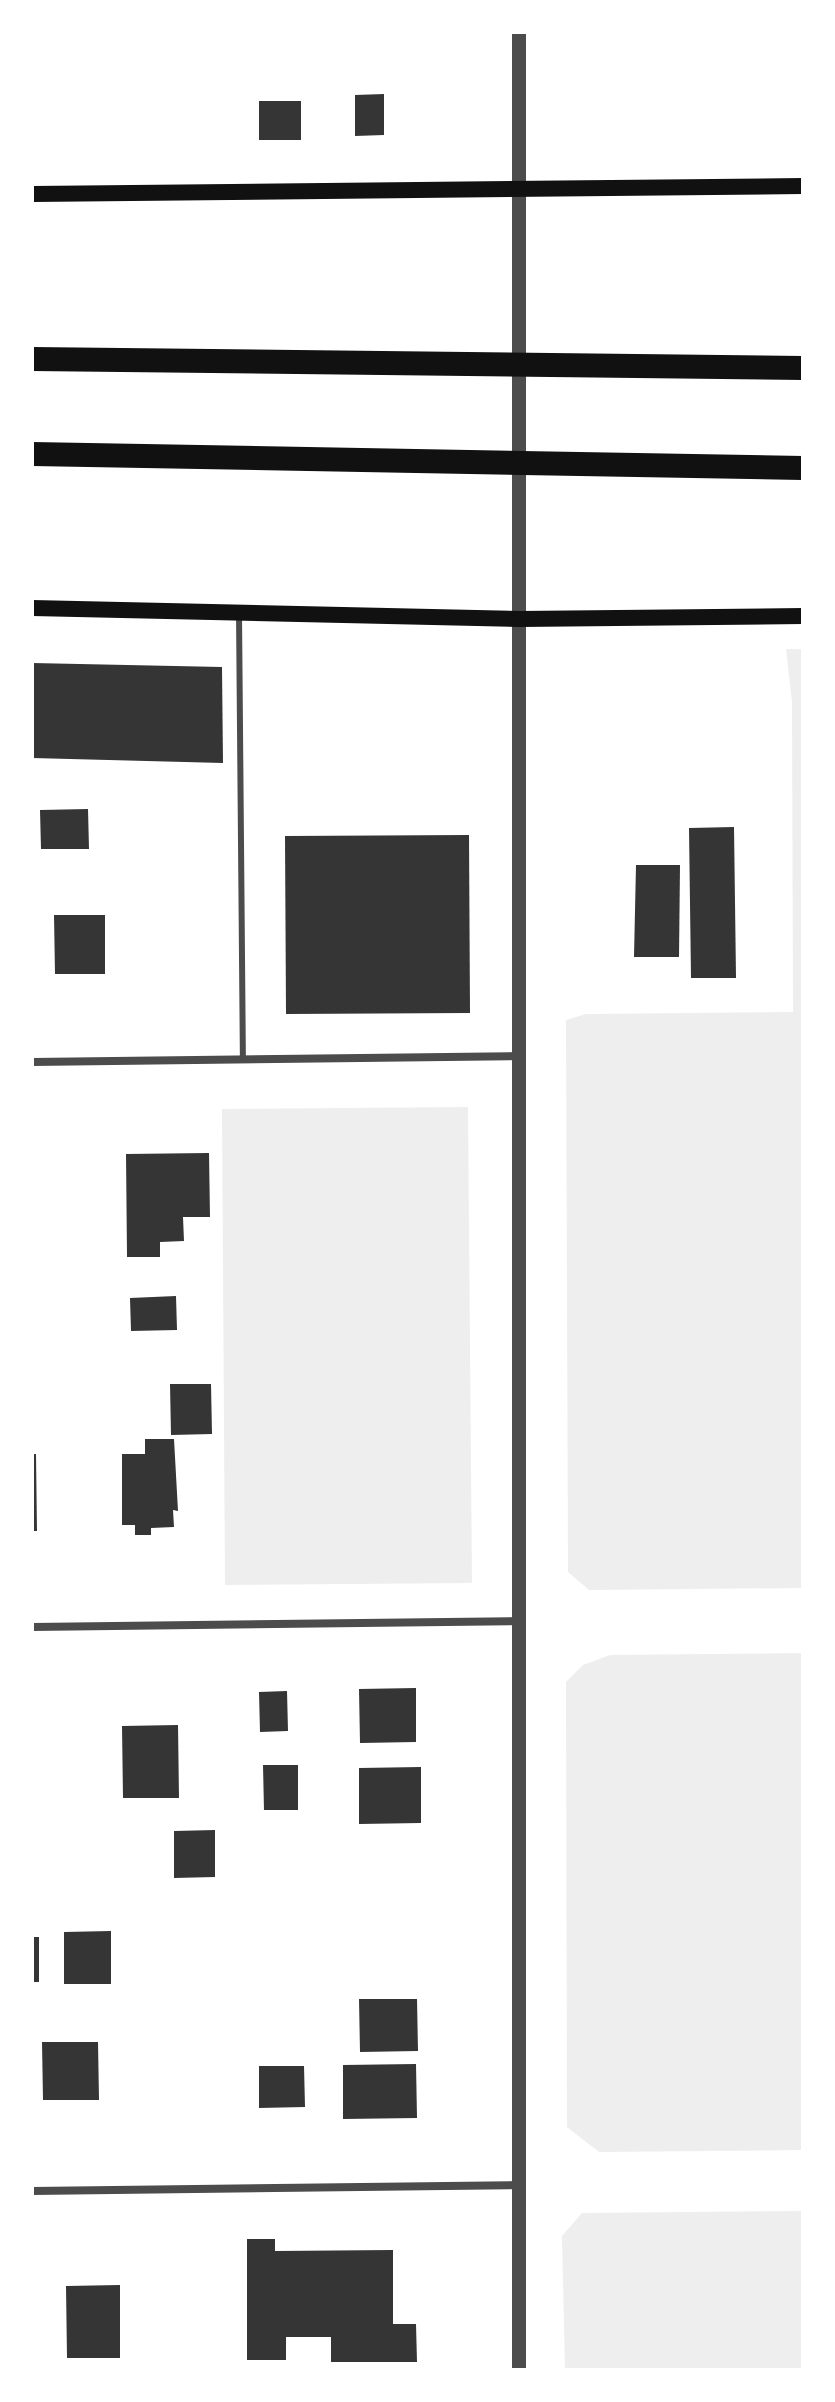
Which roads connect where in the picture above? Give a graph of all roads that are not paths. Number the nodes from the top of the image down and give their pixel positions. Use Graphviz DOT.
graph roads {
  1 [pos="519,32"];
  2 [pos="803,186"];
  3 [pos="519,188"];
  4 [pos="32,194"];
  5 [pos="32,359"];
  6 [pos="803,368"];
  7 [pos="32,454"];
  8 [pos="803,468"];
  9 [pos="32,608"];
  10 [pos="239,613"];
  11 [pos="803,616"];
  12 [pos="519,619"];
  13 [pos="519,1056"];
  14 [pos="243,1059"];
  15 [pos="32,1062"];
  16 [pos="520,1621"];
  17 [pos="32,1627"];
  18 [pos="519,2185"];
  19 [pos="32,2191"];
  20 [pos="519,2370"];
  1 -- 3 [label="street"];
  2 -- 3 [label="main road"];
  3 -- 4 [label="main road"];
  3 -- 12 [label="street"];
  5 -- 6 [label="highway"];
  7 -- 8 [label="highway"];
  9 -- 10 [label="main road"];
  10 -- 12 [label="main road"];
  10 -- 14 [label="lane"];
  11 -- 12 [label="main road"];
  12 -- 13 [label="street"];
  13 -- 14 [label="street"];
  13 -- 16 [label="street"];
  14 -- 15 [label="street"];
  16 -- 17 [label="street"];
  16 -- 18 [label="street"];
  18 -- 19 [label="street"];
  18 -- 20 [label="street"];
}
